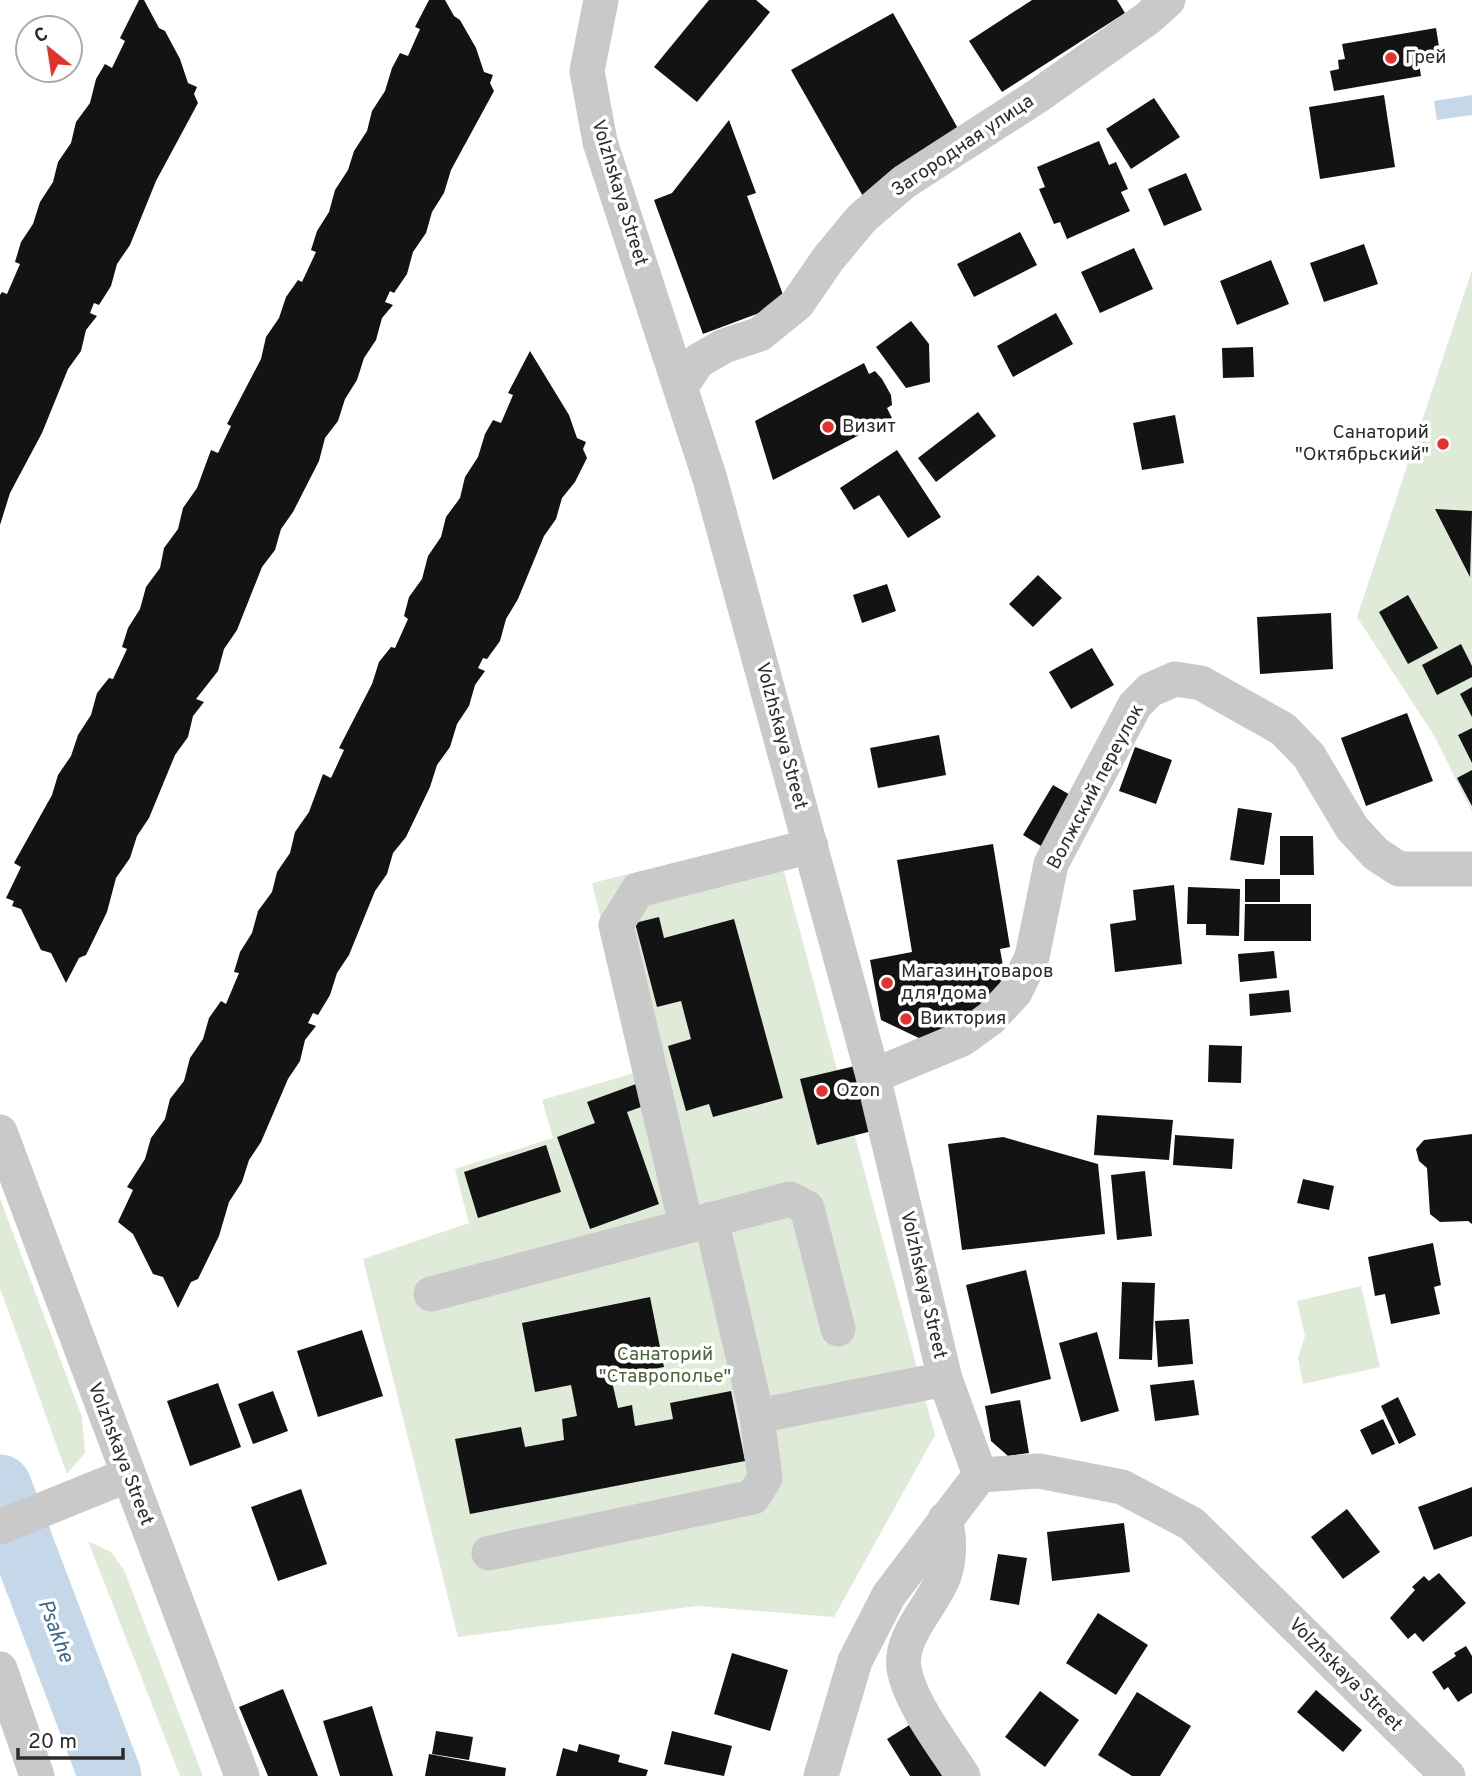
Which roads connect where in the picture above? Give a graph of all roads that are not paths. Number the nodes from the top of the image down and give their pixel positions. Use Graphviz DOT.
graph roads {
  1 [pos="601,0"];
  2 [pos="1168,0"];
  3 [pos="682,385"];
  4 [pos="811,846"];
  5 [pos="1472,869"];
  6 [pos="873,1076"];
  7 [pos="0,1132"];
  8 [pos="698,1222"];
  9 [pos="430,1294"];
  10 [pos="838,1329"];
  11 [pos="945,1379"];
  12 [pos="757,1416"];
  13 [pos="128,1475"];
  14 [pos="980,1475"];
  15 [pos="945,1519"];
  16 [pos="0,1528"];
  17 [pos="489,1553"];
  18 [pos="0,1669"];
  19 [pos="37,1776"];
  20 [pos="243,1776"];
  21 [pos="821,1776"];
  22 [pos="963,1776"];
  23 [pos="1448,1776"];
  1 -- 3 [label="street, Volzhskaya Street"];
  2 -- 3 [label="street, Загородная улица"];
  3 -- 4 [label="street, Volzhskaya Street"];
  4 -- 6 [label="street, Volzhskaya Street"];
  4 -- 8 [label="street"];
  5 -- 6 [label="street, Волжский переулок"];
  6 -- 11 [label="street, Volzhskaya Street"];
  7 -- 13 [label="street, Volzhskaya Street"];
  8 -- 9 [label="street"];
  8 -- 10 [label="street"];
  8 -- 12 [label="street"];
  11 -- 12 [label="street"];
  11 -- 14 [label="street, Volzhskaya Street"];
  12 -- 17 [label="street"];
  13 -- 16 [label="street"];
  13 -- 20 [label="street, Volzhskaya Street"];
  14 -- 15 [label="street"];
  14 -- 23 [label="street, Volzhskaya Street"];
  15 -- 21 [label="street"];
  15 -- 22 [label="street"];
  18 -- 19 [label="street"];
}
